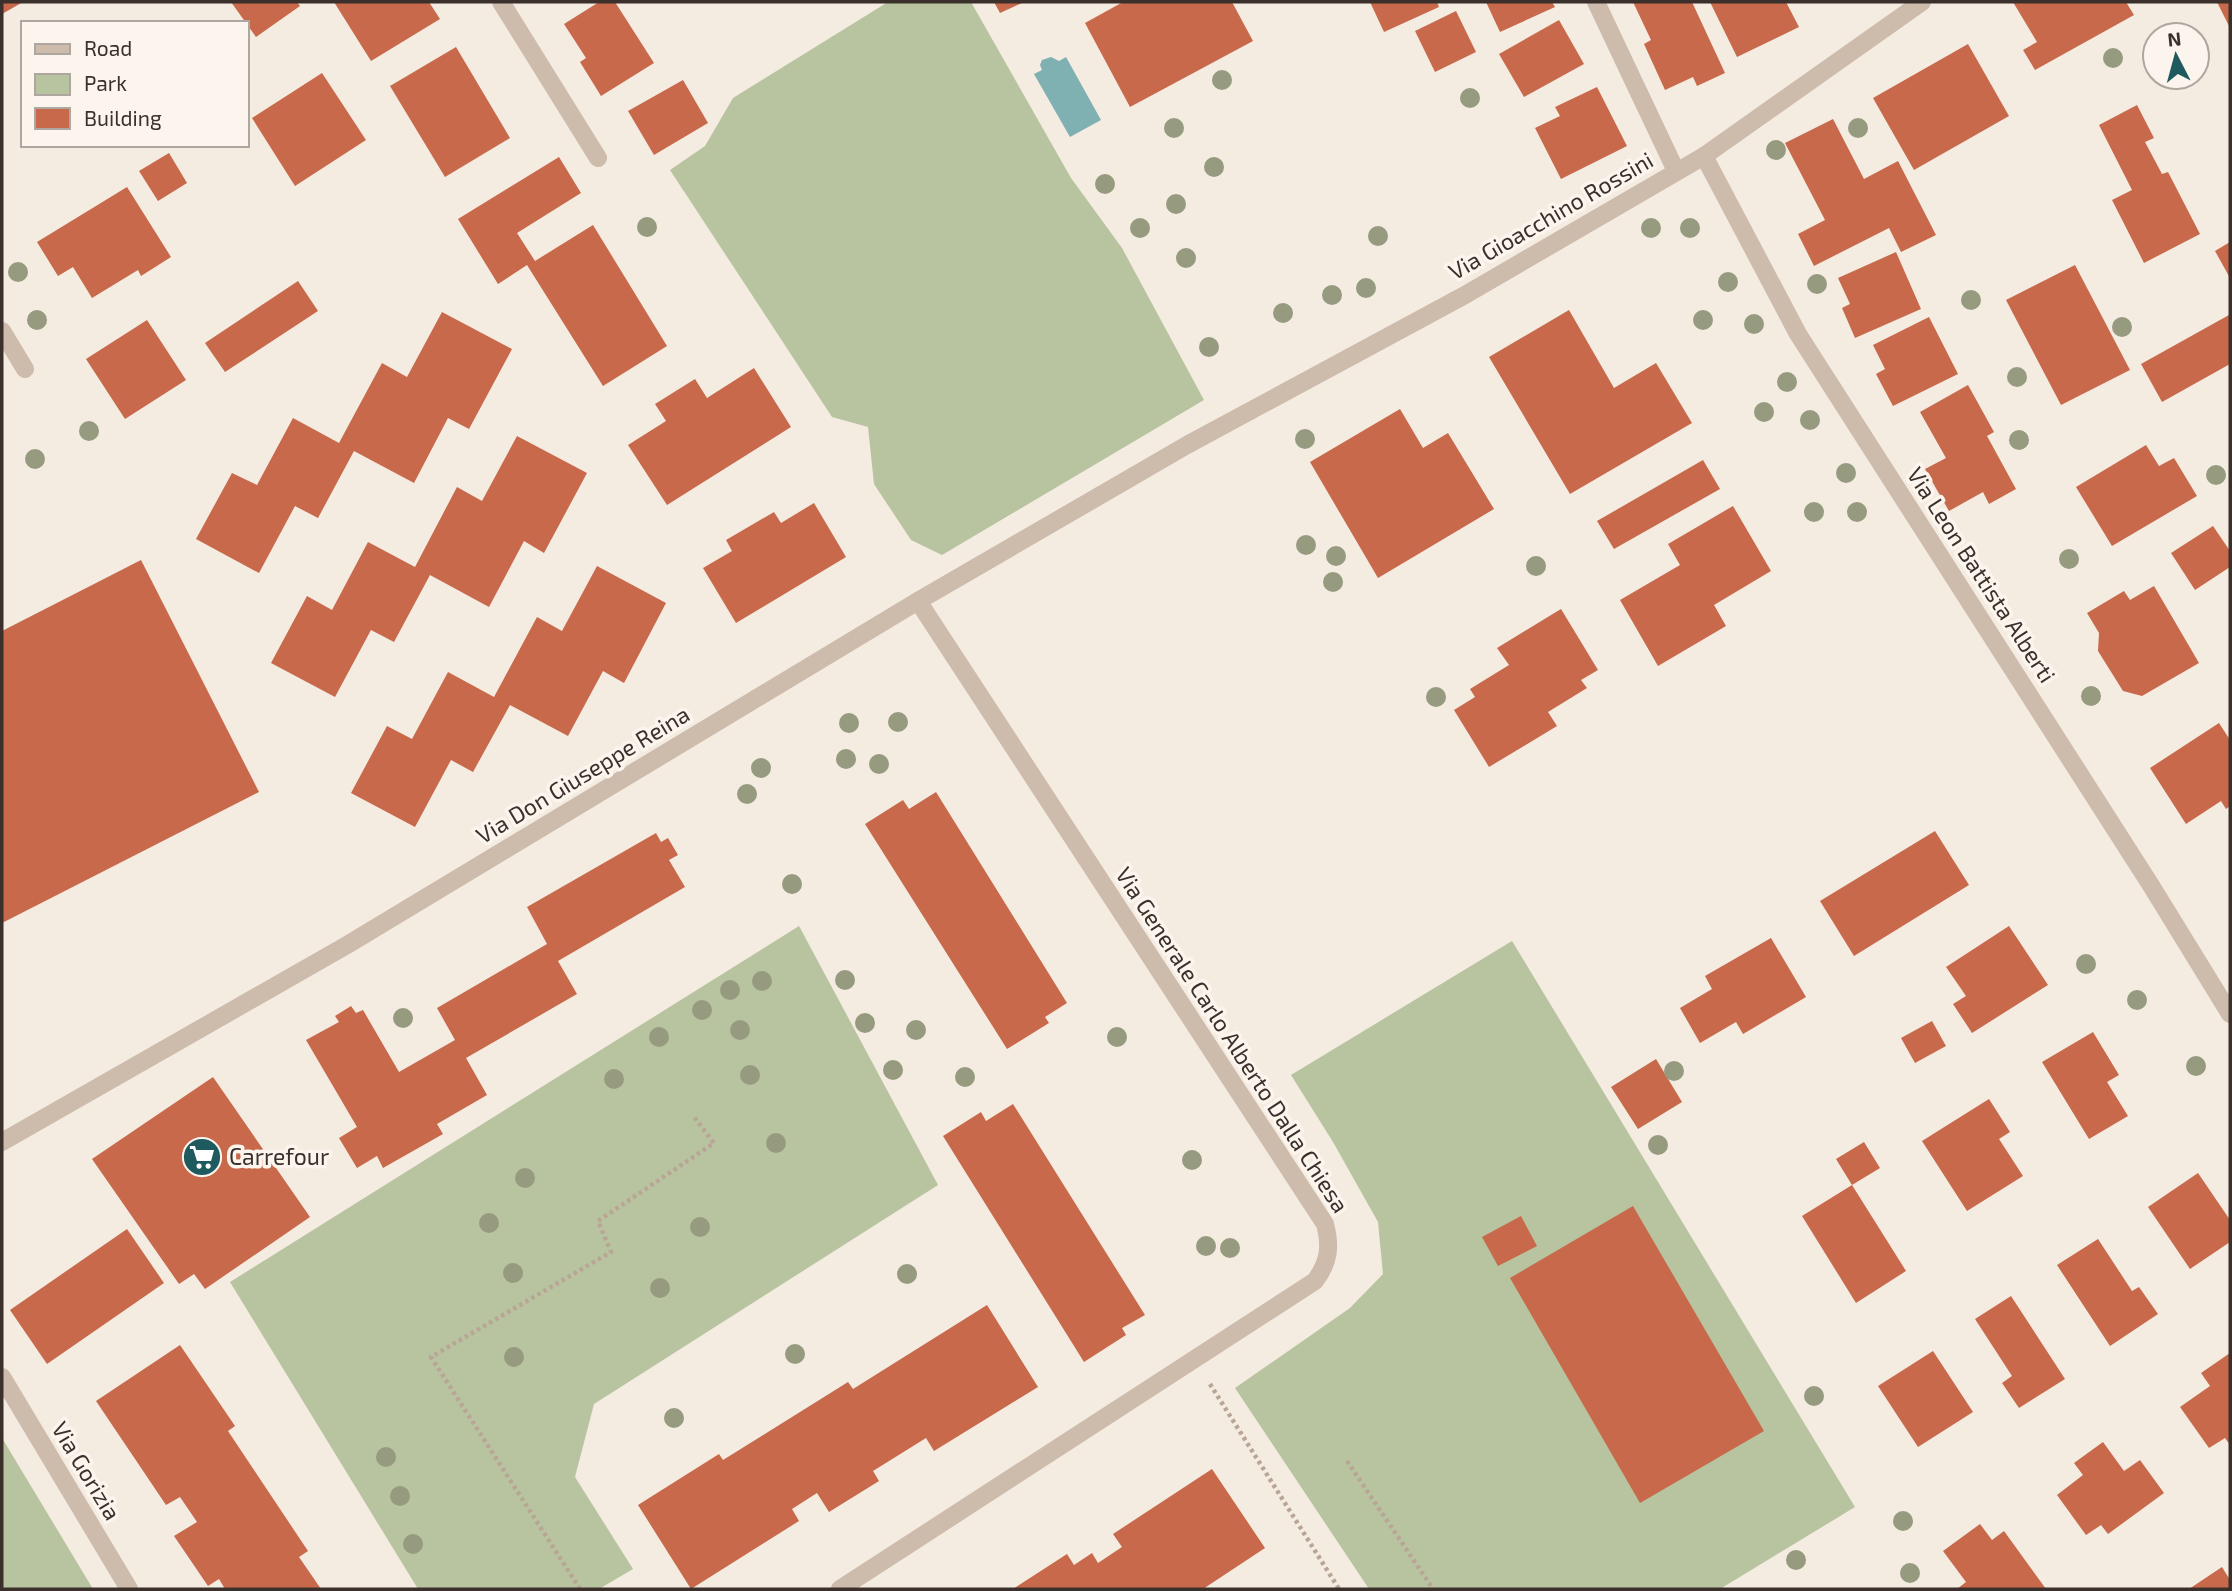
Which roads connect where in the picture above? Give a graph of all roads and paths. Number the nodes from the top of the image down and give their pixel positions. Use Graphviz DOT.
graph roads {
  1 [pos="501,2"];
  2 [pos="1596,2"];
  3 [pos="1922,2"];
  4 [pos="1704,156"];
  5 [pos="598,158"];
  6 [pos="1676,171"];
  7 [pos="2,331"];
  8 [pos="24,369"];
  9 [pos="1187,445"];
  10 [pos="918,601"];
  11 [pos="2230,1014"];
  12 [pos="694,1117"];
  13 [pos="2,1142"];
  14 [pos="1195,1359"];
  15 [pos="2,1377"];
  16 [pos="1347,1461"];
  17 [pos="129,1589"];
  18 [pos="580,1589"];
  19 [pos="840,1589"];
  20 [pos="1339,1589"];
  21 [pos="1433,1589"];
  1 -- 5 [label="street"];
  2 -- 6 [label="street"];
  3 -- 4 [label="street, Via Gioacchino Rossini"];
  4 -- 6 [label="street, Via Gioacchino Rossini"];
  4 -- 11 [label="street, Via Leon Battista Alberti"];
  6 -- 9 [label="street, Via Gioacchino Rossini"];
  7 -- 8 [label="street"];
  9 -- 10 [label="street, Via Don Giuseppe Reina"];
  10 -- 13 [label="street, Via Don Giuseppe Reina"];
  10 -- 14 [label="street, Via Generale Carlo Alberto Dalla Chiesa"];
  12 -- 18 [label="path"];
  14 -- 19 [label="street, Via Generale Carlo Alberto Dalla Chiesa"];
  14 -- 20 [label="path"];
  15 -- 17 [label="street, Via Gorizia"];
  16 -- 21 [label="path"];
}
